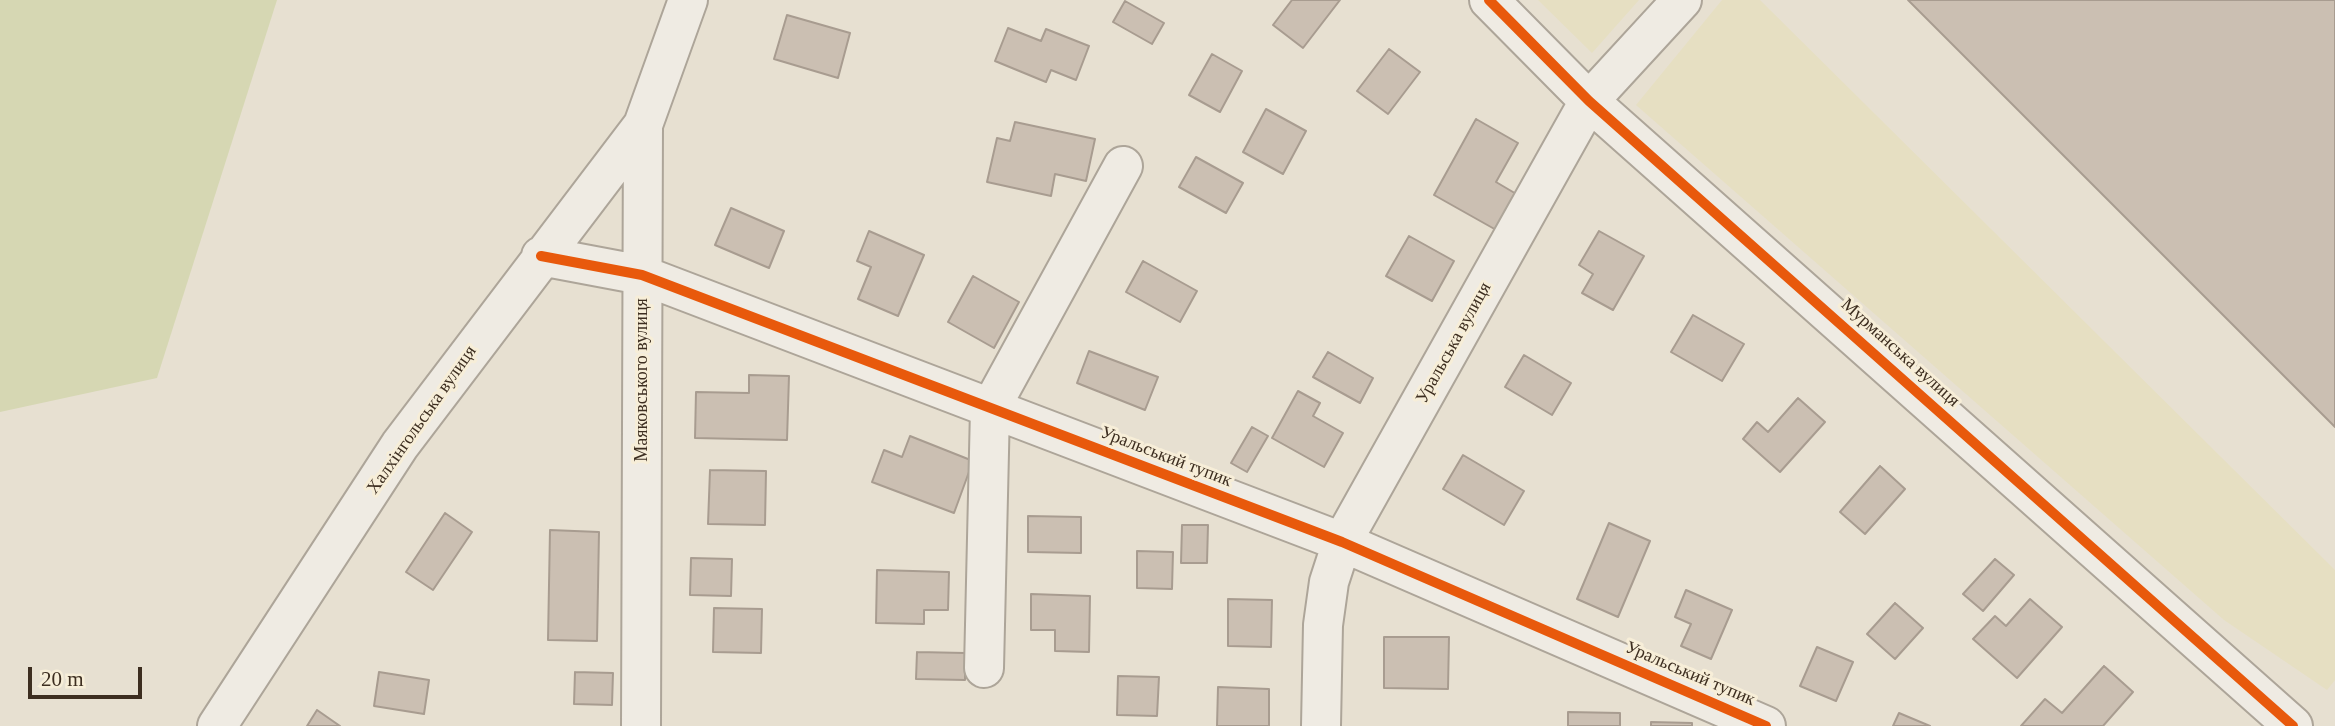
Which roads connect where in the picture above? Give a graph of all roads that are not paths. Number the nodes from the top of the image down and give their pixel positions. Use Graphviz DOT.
graph roads {
  1 [pos="688,0"];
  2 [pos="1489,0"];
  3 [pos="1682,0"];
  4 [pos="1589,101"];
  5 [pos="643,125"];
  6 [pos="1124,166"];
  7 [pos="541,256"];
  8 [pos="642,275"];
  9 [pos="990,409"];
  10 [pos="1342,542"];
  11 [pos="984,668"];
  12 [pos="217,726"];
  13 [pos="641,726"];
  14 [pos="1321,726"];
  15 [pos="1766,726"];
  16 [pos="2293,726"];
  1 -- 5 [label="street, Маяковського вулиця"];
  2 -- 4 [label="street, Мурманська вулиця"];
  3 -- 4 [label="street, Уральська вулиця"];
  4 -- 10 [label="street, Уральська вулиця"];
  4 -- 16 [label="street, Мурманська вулиця"];
  5 -- 7 [label="street, Халхінгольська вулиця"];
  5 -- 8 [label="street, Маяковського вулиця"];
  6 -- 9 [label="street"];
  7 -- 8 [label="street, Уральський тупик"];
  7 -- 12 [label="street, Халхінгольська вулиця"];
  8 -- 9 [label="street, Уральський тупик"];
  8 -- 13 [label="street, Маяковського вулиця"];
  9 -- 10 [label="street, Уральський тупик"];
  9 -- 11 [label="street"];
  10 -- 14 [label="street, Уральська вулиця"];
  10 -- 15 [label="street, Уральський тупик"];
}
